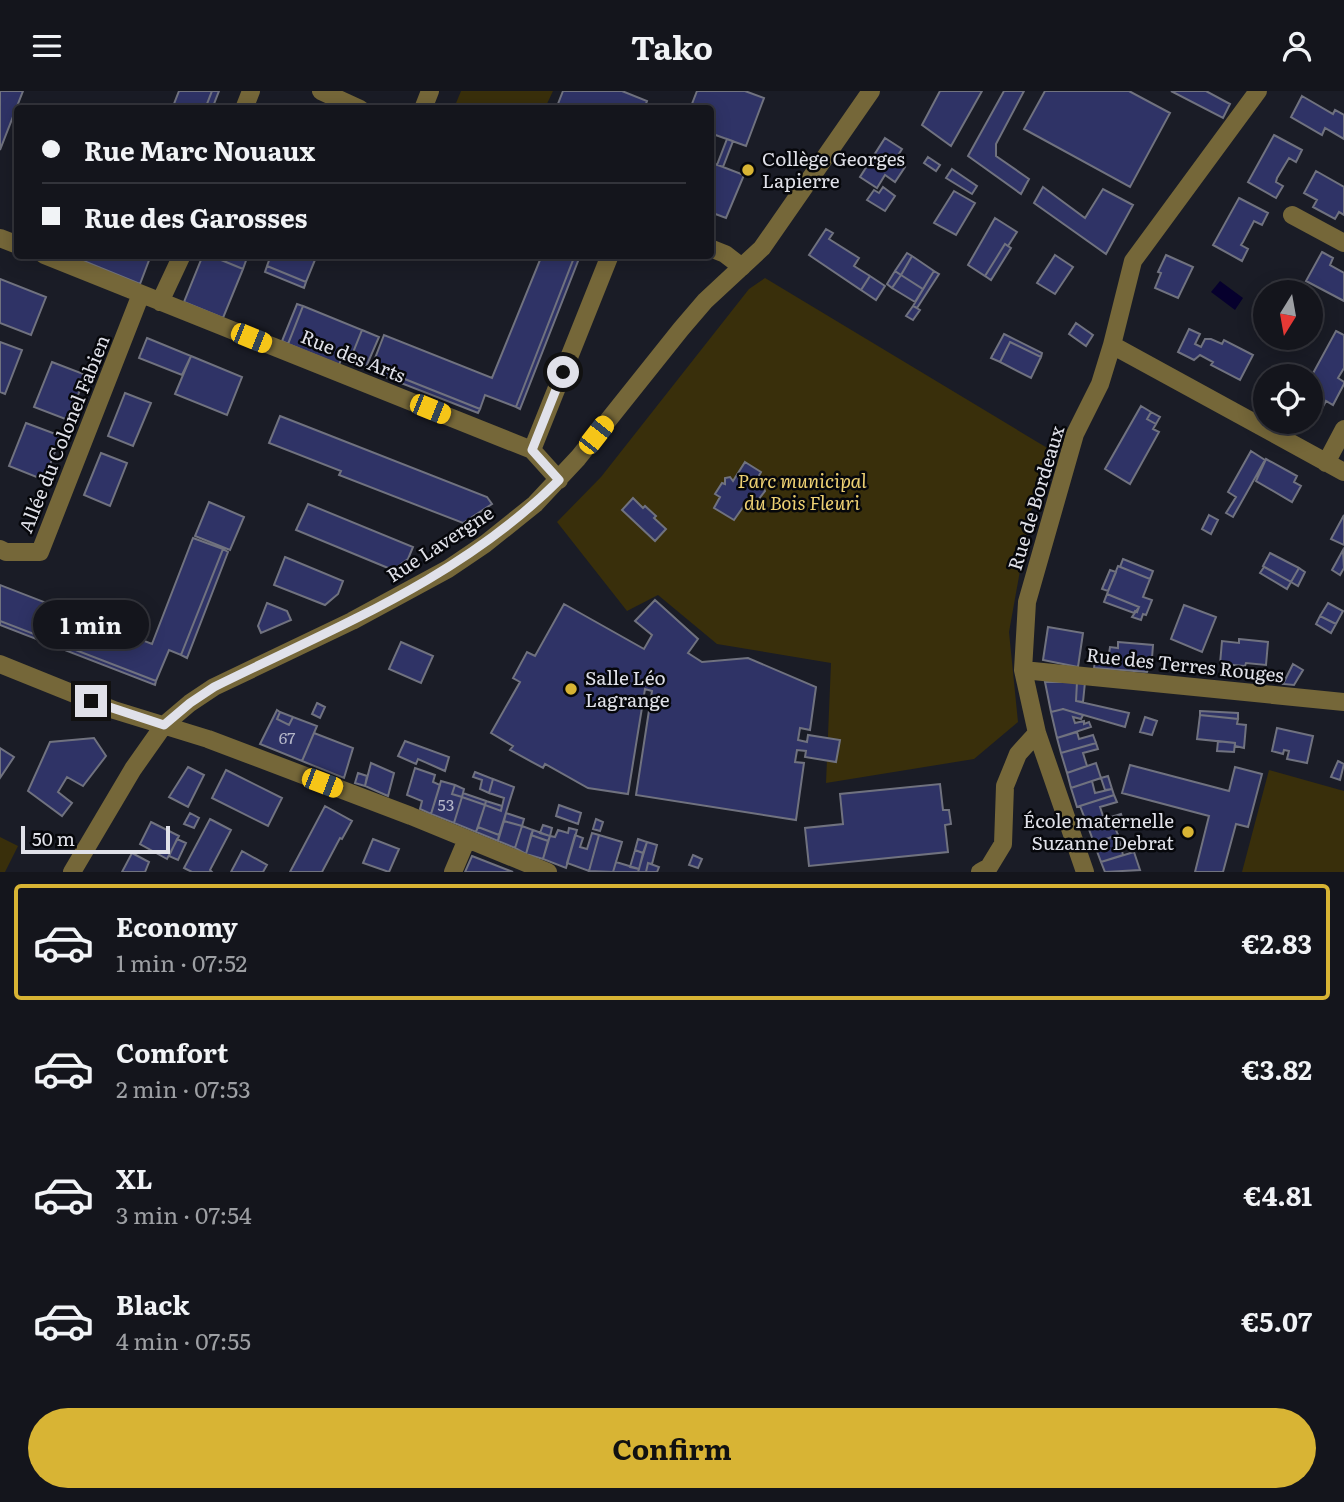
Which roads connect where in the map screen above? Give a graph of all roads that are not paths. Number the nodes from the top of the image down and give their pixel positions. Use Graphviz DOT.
graph roads {
  1 [pos="321,91"];
  2 [pos="871,91"];
  3 [pos="1258,91"];
  4 [pos="351,105"];
  5 [pos="1292,215"];
  6 [pos="1344,243"];
  7 [pos="714,250"];
  8 [pos="54,259"];
  9 [pos="180,259"];
  10 [pos="608,259"];
  11 [pos="742,267"];
  12 [pos="141,294"];
  13 [pos="160,302"];
  14 [pos="1112,345"];
  15 [pos="1344,429"];
  16 [pos="532,450"];
  17 [pos="1326,463"];
  18 [pos="1344,472"];
  19 [pos="559,480"];
  20 [pos="0,549"];
  21 [pos="0,664"];
  22 [pos="1023,670"];
  23 [pos="1344,702"];
  24 [pos="164,725"];
  25 [pos="1037,733"];
  26 [pos="467,839"];
  27 [pos="72,872"];
  28 [pos="453,872"];
  29 [pos="548,872"];
  30 [pos="980,872"];
  31 [pos="1085,872"];
  1 -- 4 [label="street"];
  2 -- 11 [label="street, Rue Lavergne"];
  3 -- 14 [label="street, Rue de Bordeaux"];
  5 -- 6 [label="street"];
  7 -- 11 [label="street"];
  8 -- 12 [label="street, Rue des Arts"];
  9 -- 13 [label="street"];
  10 -- 16 [label="street"];
  11 -- 19 [label="street, Rue Lavergne"];
  12 -- 13 [label="street, Rue des Arts"];
  12 -- 20 [label="street, Allée du Colonel Fabien"];
  13 -- 16 [label="street, Rue des Arts"];
  14 -- 17 [label="street"];
  14 -- 22 [label="street, Rue de Bordeaux"];
  15 -- 17 [label="street"];
  16 -- 19 [label="street, Rue des Arts"];
  17 -- 18 [label="street"];
  19 -- 24 [label="street, Rue Lavergne"];
  21 -- 24 [label="street"];
  22 -- 23 [label="street, Rue des Terres Rouges"];
  22 -- 25 [label="street, Rue de Bordeaux"];
  24 -- 26 [label="street"];
  24 -- 27 [label="street, Rue Lavergne"];
  25 -- 30 [label="street"];
  25 -- 31 [label="street, Rue de Bordeaux"];
  26 -- 28 [label="street"];
  26 -- 29 [label="street"];
}
